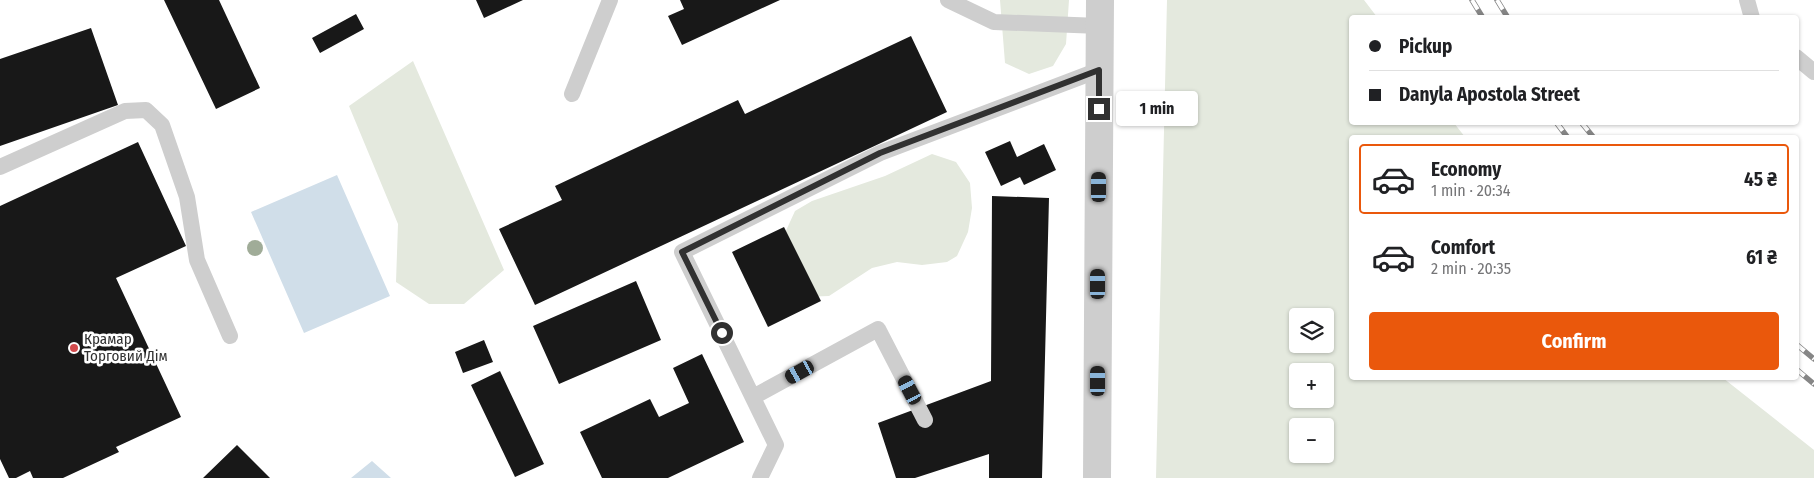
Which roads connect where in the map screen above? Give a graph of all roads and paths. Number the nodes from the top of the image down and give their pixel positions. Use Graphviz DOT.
graph roads {
  1 [pos="610,0"];
  2 [pos="948,0"];
  3 [pos="1747,0"];
  4 [pos="1100,13"];
  5 [pos="1751,15"];
  6 [pos="1799,60"];
  7 [pos="1099,70"];
  8 [pos="1814,72"];
  9 [pos="572,94"];
  10 [pos="0,167"];
  11 [pos="230,336"];
  12 [pos="753,398"];
  13 [pos="925,420"];
  14 [pos="760,478"];
  15 [pos="1097,478"];
  1 -- 9 [label="lane"];
  2 -- 4 [label="lane"];
  3 -- 5 [label="lane"];
  4 -- 7 [label="street"];
  6 -- 8 [label="lane"];
  7 -- 12 [label="lane"];
  7 -- 15 [label="street"];
  10 -- 11 [label="lane"];
  12 -- 13 [label="lane"];
  12 -- 14 [label="lane"];
}
